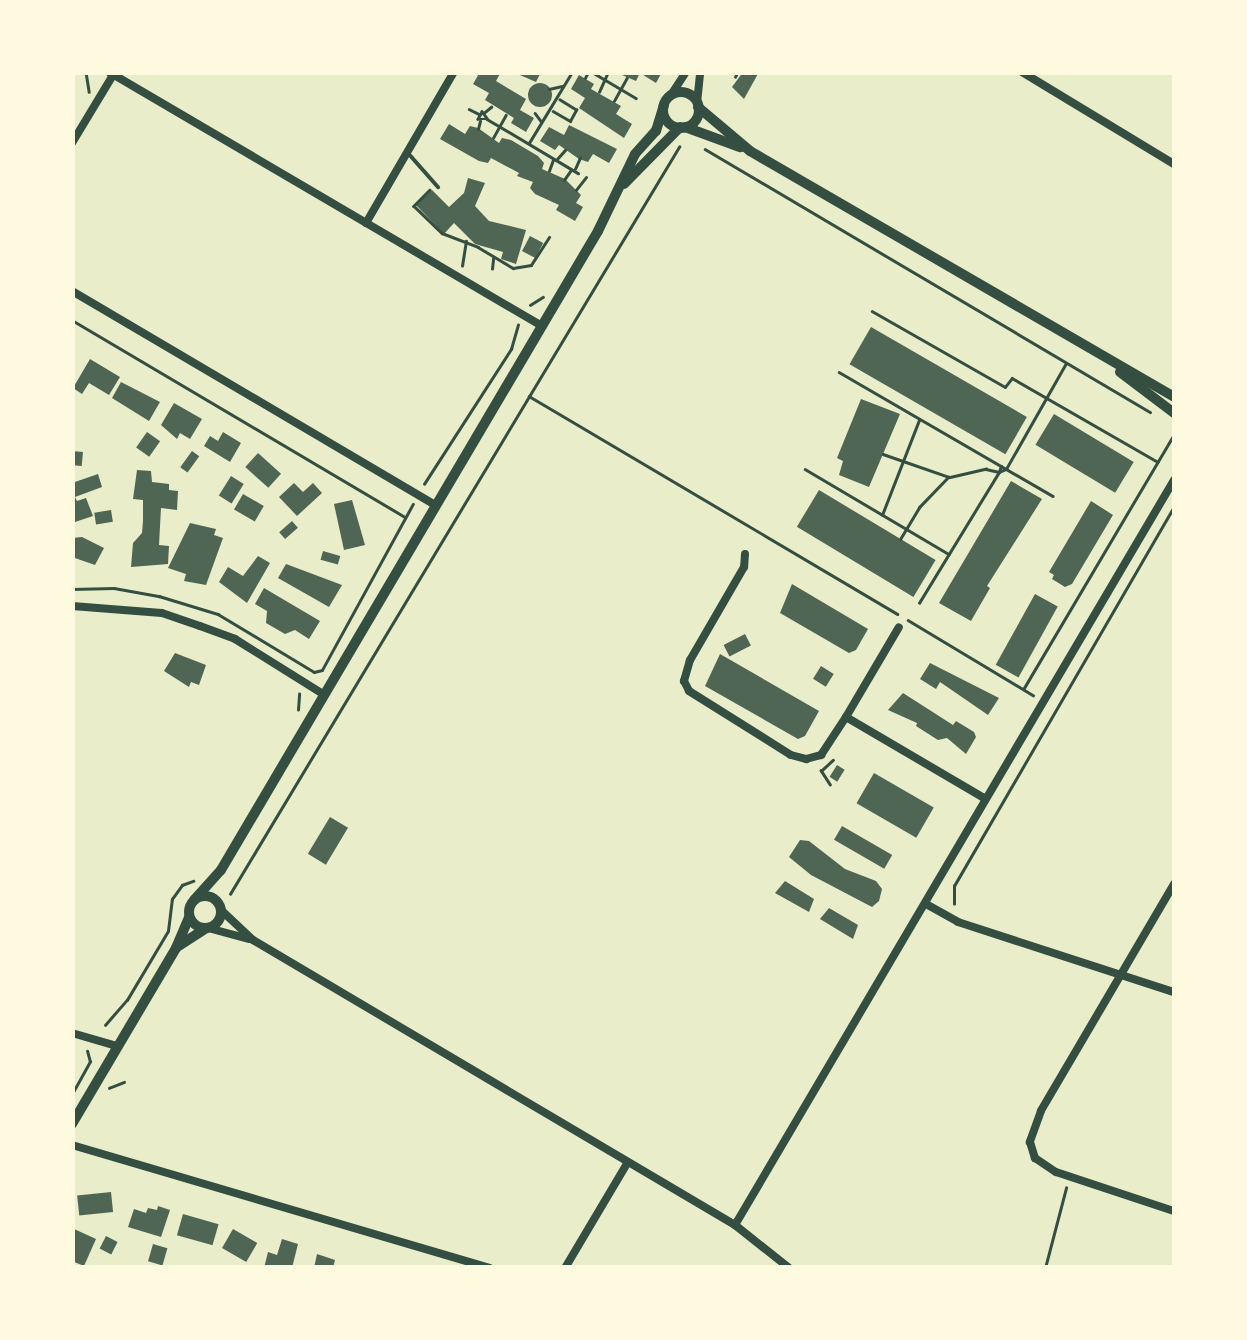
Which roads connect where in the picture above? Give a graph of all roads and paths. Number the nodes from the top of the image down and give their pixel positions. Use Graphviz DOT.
graph roads {
  1 [pos="86,72"];
  2 [pos="454,72"];
  3 [pos="572,72"];
  4 [pos="608,72"];
  5 [pos="686,72"];
  6 [pos="700,72"];
  7 [pos="1022,72"];
  8 [pos="592,73"];
  9 [pos="111,74"];
  10 [pos="585,78"];
  11 [pos="627,78"];
  12 [pos="604,79"];
  13 [pos="563,87"];
  14 [pos="548,89"];
  15 [pos="622,90"];
  16 [pos="599,92"];
  17 [pos="88,94"];
  18 [pos="569,98"];
  19 [pos="636,98"];
  20 [pos="558,99"];
  21 [pos="667,100"];
  22 [pos="614,101"];
  23 [pos="566,104"];
  24 [pos="698,105"];
  25 [pos="491,106"];
  26 [pos="469,108"];
  27 [pos="551,110"];
  28 [pos="535,113"];
  29 [pos="559,114"];
  30 [pos="506,115"];
  31 [pos="482,116"];
  32 [pos="556,120"];
  33 [pos="542,122"];
  34 [pos="682,127"];
  35 [pos="501,128"];
  36 [pos="478,129"];
  37 [pos="520,129"];
  38 [pos="702,133"];
  39 [pos="514,135"];
  40 [pos="492,138"];
  41 [pos="684,140"];
  42 [pos="510,141"];
  43 [pos="72,143"];
  44 [pos="528,143"];
  45 [pos="546,144"];
  46 [pos="524,149"];
  47 [pos="565,150"];
  48 [pos="750,150"];
  49 [pos="407,152"];
  50 [pos="542,152"];
  51 [pos="538,158"];
  52 [pos="580,158"];
  53 [pos="555,159"];
  54 [pos="1174,164"];
  55 [pos="575,171"];
  56 [pos="549,172"];
  57 [pos="586,177"];
  58 [pos="564,180"];
  59 [pos="623,185"];
  60 [pos="436,186"];
  61 [pos="576,190"];
  62 [pos="366,223"];
  63 [pos="550,237"];
  64 [pos="466,241"];
  65 [pos="493,257"];
  66 [pos="492,269"];
  67 [pos="456,276"];
  68 [pos="72,291"];
  69 [pos="872,311"];
  70 [pos="72,320"];
  71 [pos="509,321"];
  72 [pos="542,326"];
  73 [pos="1108,362"];
  74 [pos="1066,364"];
  75 [pos="840,372"];
  76 [pos="528,395"];
  77 [pos="1174,397"];
  78 [pos="1047,398"];
  79 [pos="1174,413"];
  80 [pos="1153,414"];
  81 [pos="920,418"];
  82 [pos="1174,430"];
  83 [pos="1172,442"];
  84 [pos="883,454"];
  85 [pos="903,461"];
  86 [pos="1158,462"];
  87 [pos="1002,469"];
  88 [pos="805,470"];
  89 [pos="949,477"];
  90 [pos="1174,480"];
  91 [pos="418,495"];
  92 [pos="1053,496"];
  93 [pos="436,505"];
  94 [pos="1174,506"];
  95 [pos="882,514"];
  96 [pos="406,517"];
  97 [pos="907,529"];
  98 [pos="902,539"];
  99 [pos="745,554"];
  100 [pos="950,554"];
  101 [pos="919,603"];
  102 [pos="72,606"];
  103 [pos="899,627"];
  104 [pos="322,670"];
  105 [pos="1024,689"];
  106 [pos="299,694"];
  107 [pos="323,694"];
  108 [pos="1034,695"];
  109 [pos="298,712"];
  110 [pos="846,717"];
  111 [pos="838,752"];
  112 [pos="830,785"];
  113 [pos="986,799"];
  114 [pos="221,870"];
  115 [pos="200,879"];
  116 [pos="1174,884"];
  117 [pos="230,894"];
  118 [pos="194,900"];
  119 [pos="926,904"];
  120 [pos="220,908"];
  121 [pos="958,912"];
  122 [pos="189,917"];
  123 [pos="207,928"];
  124 [pos="253,940"];
  125 [pos="176,948"];
  126 [pos="1121,975"];
  127 [pos="1174,992"];
  128 [pos="106,1025"];
  129 [pos="74,1038"];
  130 [pos="117,1046"];
  131 [pos="124,1082"];
  132 [pos="72,1094"];
  133 [pos="103,1098"];
  134 [pos="72,1124"];
  135 [pos="72,1145"];
  136 [pos="628,1162"];
  137 [pos="1069,1176"];
  138 [pos="1174,1211"];
  139 [pos="735,1225"];
  140 [pos="489,1268"];
  141 [pos="565,1268"];
  142 [pos="790,1268"];
  143 [pos="1045,1268"];
  1 -- 17 [label="path"];
  2 -- 49 [label="street"];
  3 -- 13 [label="path"];
  4 -- 12 [label="path"];
  5 -- 21 [label="street"];
  6 -- 24 [label="street"];
  7 -- 54 [label="street"];
  8 -- 10 [label="path"];
  8 -- 12 [label="path"];
  9 -- 43 [label="street"];
  9 -- 62 [label="street"];
  11 -- 15 [label="path"];
  12 -- 15 [label="path"];
  12 -- 16 [label="path"];
  13 -- 14 [label="path"];
  13 -- 20 [label="path"];
  15 -- 19 [label="path"];
  15 -- 22 [label="path"];
  18 -- 23 [label="path"];
  20 -- 23 [label="path"];
  20 -- 27 [label="path"];
  21 -- 24 [label="street"];
  21 -- 34 [label="street"];
  21 -- 59 [label="street"];
  23 -- 29 [label="path"];
  24 -- 34 [label="street"];
  24 -- 48 [label="street"];
  25 -- 31 [label="path"];
  26 -- 31 [label="path"];
  27 -- 29 [label="path"];
  27 -- 33 [label="path"];
  28 -- 33 [label="path"];
  29 -- 32 [label="path"];
  30 -- 35 [label="path"];
  31 -- 35 [label="path"];
  31 -- 36 [label="path"];
  33 -- 44 [label="path"];
  34 -- 38 [label="street"];
  34 -- 59 [label="street"];
  35 -- 39 [label="path"];
  35 -- 40 [label="path"];
  37 -- 39 [label="path"];
  38 -- 48 [label="street"];
  38 -- 74 [label="path"];
  39 -- 42 [label="path"];
  39 -- 44 [label="path"];
  41 -- 76 [label="path"];
  44 -- 46 [label="path"];
  44 -- 50 [label="path"];
  45 -- 50 [label="path"];
  47 -- 53 [label="path"];
  48 -- 73 [label="street"];
  49 -- 60 [label="lane"];
  49 -- 62 [label="street"];
  50 -- 51 [label="path"];
  50 -- 53 [label="path"];
  52 -- 55 [label="path"];
  53 -- 55 [label="path"];
  53 -- 56 [label="path"];
  55 -- 58 [label="path"];
  57 -- 61 [label="path"];
  59 -- 72 [label="street"];
  60 -- 64 [label="path"];
  62 -- 67 [label="street"];
  63 -- 65 [label="path"];
  64 -- 65 [label="path"];
  64 -- 67 [label="path"];
  65 -- 66 [label="path"];
  67 -- 72 [label="street"];
  68 -- 91 [label="street"];
  69 -- 78 [label="path"];
  70 -- 96 [label="path"];
  71 -- 91 [label="path"];
  72 -- 93 [label="street"];
  73 -- 77 [label="street"];
  73 -- 79 [label="street"];
  74 -- 78 [label="path"];
  74 -- 80 [label="path"];
  75 -- 81 [label="path"];
  76 -- 105 [label="path"];
  76 -- 117 [label="path"];
  78 -- 86 [label="path"];
  78 -- 87 [label="path"];
  81 -- 85 [label="path"];
  81 -- 87 [label="path"];
  82 -- 83 [label="path"];
  83 -- 86 [label="path"];
  84 -- 85 [label="path"];
  85 -- 89 [label="path"];
  85 -- 95 [label="path"];
  86 -- 105 [label="path"];
  87 -- 89 [label="path"];
  87 -- 92 [label="path"];
  87 -- 100 [label="path"];
  88 -- 95 [label="path"];
  89 -- 97 [label="path"];
  90 -- 113 [label="street"];
  91 -- 93 [label="street"];
  91 -- 96 [label="path"];
  93 -- 107 [label="street"];
  94 -- 121 [label="path"];
  95 -- 97 [label="path"];
  96 -- 104 [label="path"];
  97 -- 98 [label="path"];
  97 -- 100 [label="path"];
  99 -- 110 [label="street"];
  100 -- 101 [label="path"];
  102 -- 107 [label="street"];
  103 -- 110 [label="street"];
  105 -- 108 [label="path"];
  106 -- 109 [label="path"];
  107 -- 114 [label="street"];
  110 -- 113 [label="street"];
  111 -- 112 [label="path"];
  113 -- 119 [label="street"];
  114 -- 118 [label="street"];
  114 -- 120 [label="street"];
  115 -- 128 [label="path"];
  116 -- 126 [label="street"];
  118 -- 120 [label="street"];
  118 -- 122 [label="street"];
  119 -- 126 [label="street"];
  119 -- 139 [label="street"];
  120 -- 123 [label="street"];
  120 -- 124 [label="street"];
  122 -- 123 [label="street"];
  122 -- 125 [label="street"];
  123 -- 124 [label="street"];
  123 -- 125 [label="street"];
  124 -- 136 [label="street"];
  125 -- 130 [label="street"];
  126 -- 127 [label="street"];
  126 -- 137 [label="street"];
  129 -- 130 [label="street"];
  129 -- 132 [label="path"];
  130 -- 134 [label="street"];
  131 -- 133 [label="path"];
  135 -- 140 [label="street"];
  136 -- 139 [label="street"];
  136 -- 141 [label="street"];
  137 -- 138 [label="street"];
  137 -- 143 [label="path"];
  139 -- 142 [label="street"];
}
